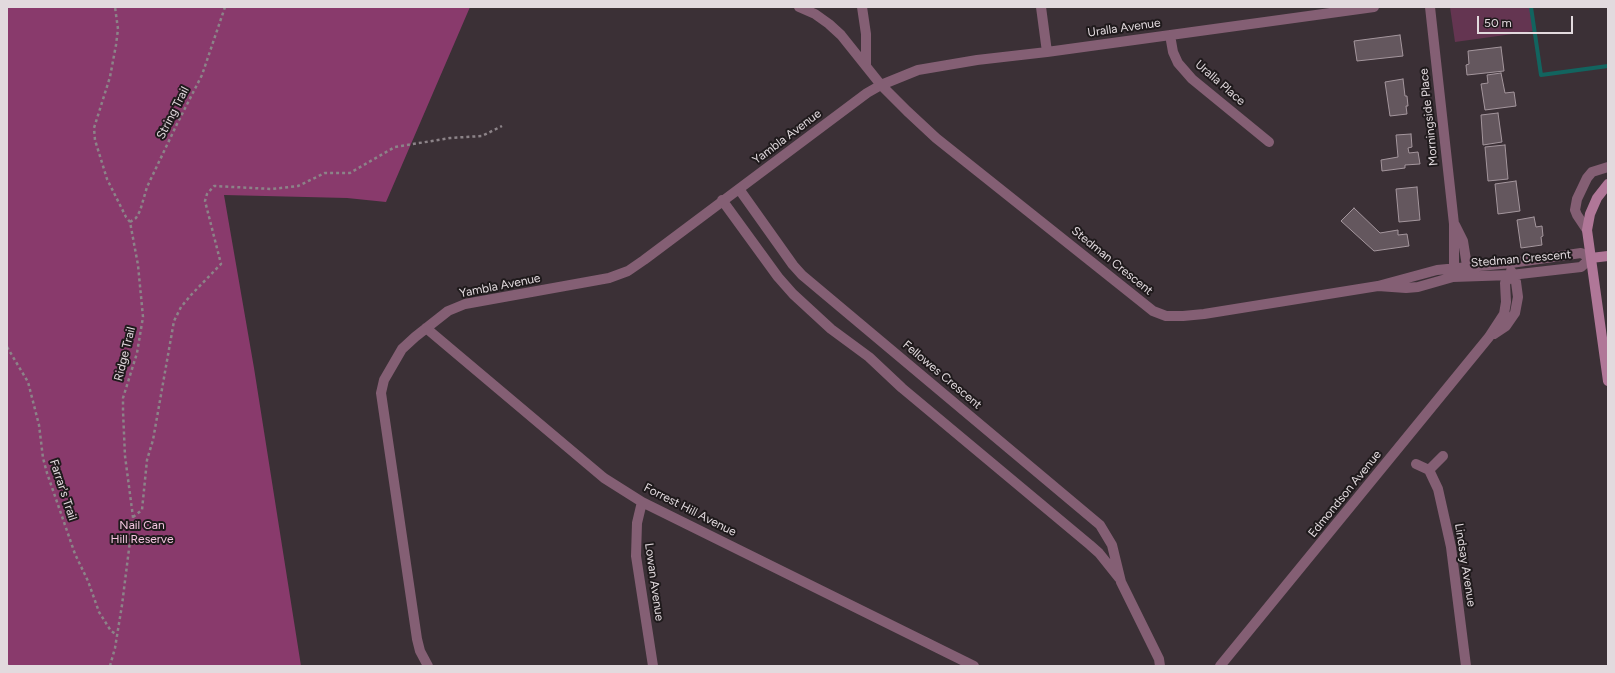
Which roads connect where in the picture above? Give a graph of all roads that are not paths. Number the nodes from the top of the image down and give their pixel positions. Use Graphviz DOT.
graph roads {
  1 [pos="799,7"];
  2 [pos="862,7"];
  3 [pos="1041,7"];
  4 [pos="1374,7"];
  5 [pos="1430,7"];
  6 [pos="817,10"];
  7 [pos="1170,35"];
  8 [pos="1047,52"];
  9 [pos="866,66"];
  10 [pos="881,84"];
  11 [pos="1269,142"];
  12 [pos="1608,167"];
  13 [pos="1608,184"];
  14 [pos="739,189"];
  15 [pos="722,200"];
  16 [pos="1454,224"];
  17 [pos="1587,230"];
  18 [pos="1608,256"];
  19 [pos="1591,258"];
  20 [pos="1511,263"];
  21 [pos="1467,266"];
  22 [pos="1454,268"];
  23 [pos="1511,275"];
  24 [pos="1460,277"];
  25 [pos="1378,286"];
  26 [pos="426,328"];
  27 [pos="1608,381"];
  28 [pos="1443,456"];
  29 [pos="1416,464"];
  30 [pos="1429,470"];
  31 [pos="642,502"];
  32 [pos="1121,582"];
  33 [pos="1159,663"];
  34 [pos="428,666"];
  35 [pos="654,666"];
  36 [pos="974,666"];
  37 [pos="1167,666"];
  38 [pos="1220,666"];
  39 [pos="1466,666"];
  1 -- 6 [label="street, Stedman Crescent"];
  2 -- 9 [label="street"];
  3 -- 8 [label="street"];
  4 -- 7 [label="street, Uralla Avenue"];
  5 -- 16 [label="street, Morningside Place"];
  6 -- 9 [label="street, Stedman Crescent"];
  7 -- 8 [label="street, Uralla Avenue"];
  7 -- 11 [label="street, Uralla Place"];
  8 -- 10 [label="street, Uralla Avenue"];
  9 -- 10 [label="street, Stedman Crescent"];
  10 -- 14 [label="street, Yambla Avenue"];
  10 -- 25 [label="street, Stedman Crescent"];
  12 -- 17 [label="street"];
  13 -- 17 [label="street"];
  14 -- 15 [label="street, Yambla Avenue"];
  14 -- 32 [label="street, Fellowes Crescent"];
  15 -- 26 [label="street, Yambla Avenue"];
  15 -- 32 [label="street, Fellowes Crescent"];
  16 -- 21 [label="street, Morningside Place"];
  16 -- 22 [label="street, Morningside Place"];
  17 -- 19 [label="street"];
  18 -- 19 [label="street"];
  19 -- 20 [label="street, Stedman Crescent"];
  19 -- 23 [label="street, Stedman Crescent"];
  19 -- 27 [label="street"];
  20 -- 21 [label="street, Stedman Crescent"];
  20 -- 23 [label="street, Edmondson Avenue"];
  21 -- 22 [label="street, Stedman Crescent"];
  21 -- 24 [label="street"];
  22 -- 24 [label="street"];
  22 -- 25 [label="street, Stedman Crescent"];
  23 -- 24 [label="street, Stedman Crescent"];
  23 -- 38 [label="street, Edmondson Avenue"];
  24 -- 25 [label="street, Stedman Crescent"];
  26 -- 31 [label="street, Forrest Hill Avenue"];
  26 -- 34 [label="street, Yambla Avenue"];
  28 -- 30 [label="street"];
  29 -- 30 [label="street"];
  30 -- 39 [label="street, Lindsay Avenue"];
  31 -- 35 [label="street, Lowan Avenue"];
  31 -- 36 [label="street, Forrest Hill Avenue"];
  32 -- 33 [label="street, Fellowes Crescent"];
  33 -- 37 [label="street, Fellowes Crescent"];
}
